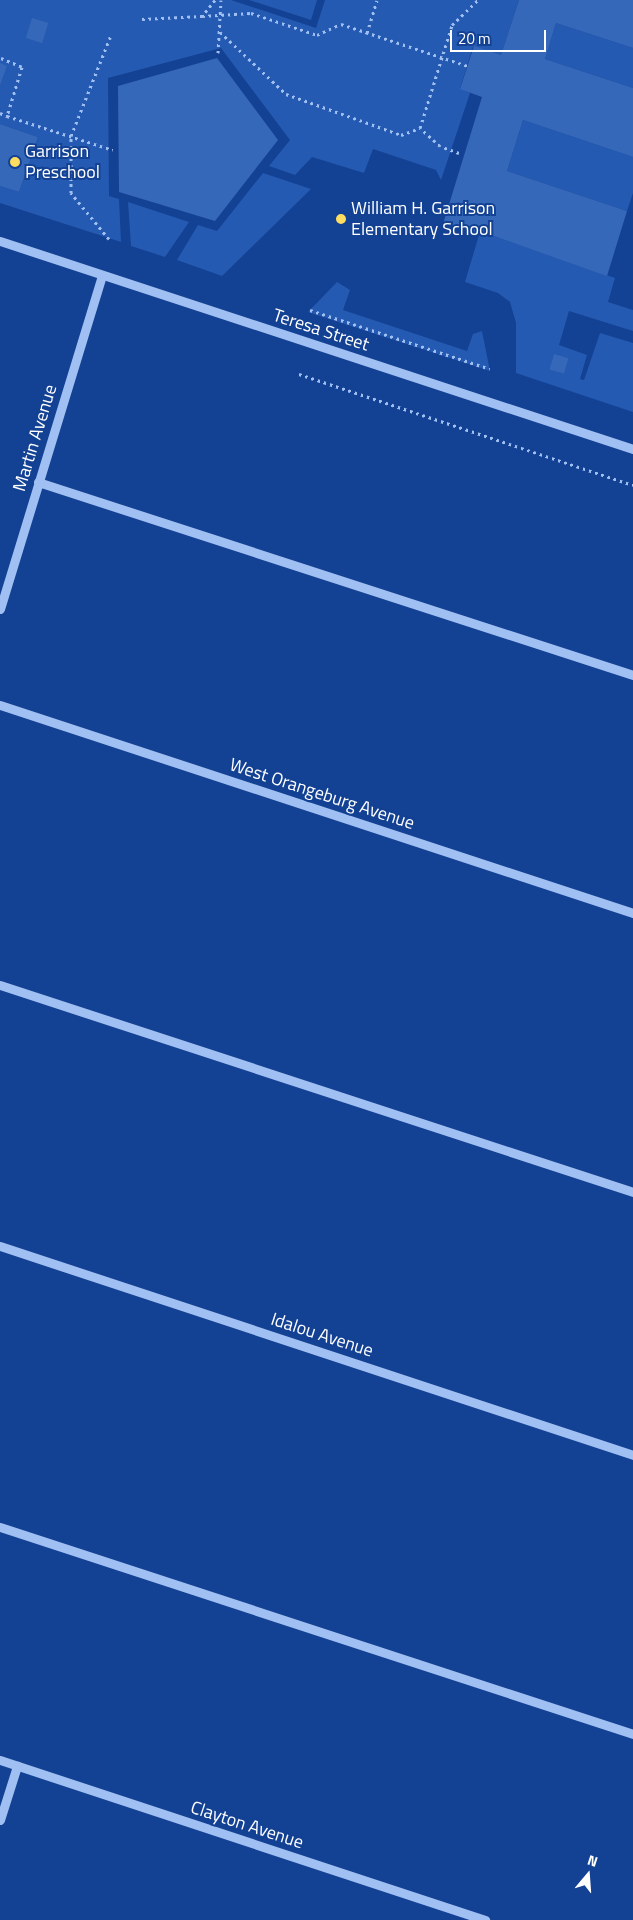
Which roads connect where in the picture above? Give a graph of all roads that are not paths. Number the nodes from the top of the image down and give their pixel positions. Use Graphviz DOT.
graph roads {
  1 [pos="0,241"];
  2 [pos="102,276"];
  3 [pos="633,449"];
  4 [pos="38,482"];
  5 [pos="0,609"];
  6 [pos="633,675"];
  7 [pos="0,705"];
  8 [pos="633,914"];
  9 [pos="0,985"];
  10 [pos="633,1192"];
  11 [pos="0,1246"];
  12 [pos="633,1455"];
  13 [pos="0,1527"];
  14 [pos="633,1734"];
  15 [pos="0,1760"];
  16 [pos="18,1766"];
  17 [pos="0,1820"];
  18 [pos="485,1920"];
  1 -- 2 [label="street, Teresa Street"];
  2 -- 3 [label="street, Teresa Street"];
  2 -- 4 [label="street, Martin Avenue"];
  4 -- 5 [label="street, Martin Avenue"];
  4 -- 6 [label="street"];
  7 -- 8 [label="street, West Orangeburg Avenue"];
  9 -- 10 [label="street"];
  11 -- 12 [label="street, Idalou Avenue"];
  13 -- 14 [label="street"];
  15 -- 16 [label="street, Clayton Avenue"];
  16 -- 17 [label="street"];
  16 -- 18 [label="street, Clayton Avenue"];
}
